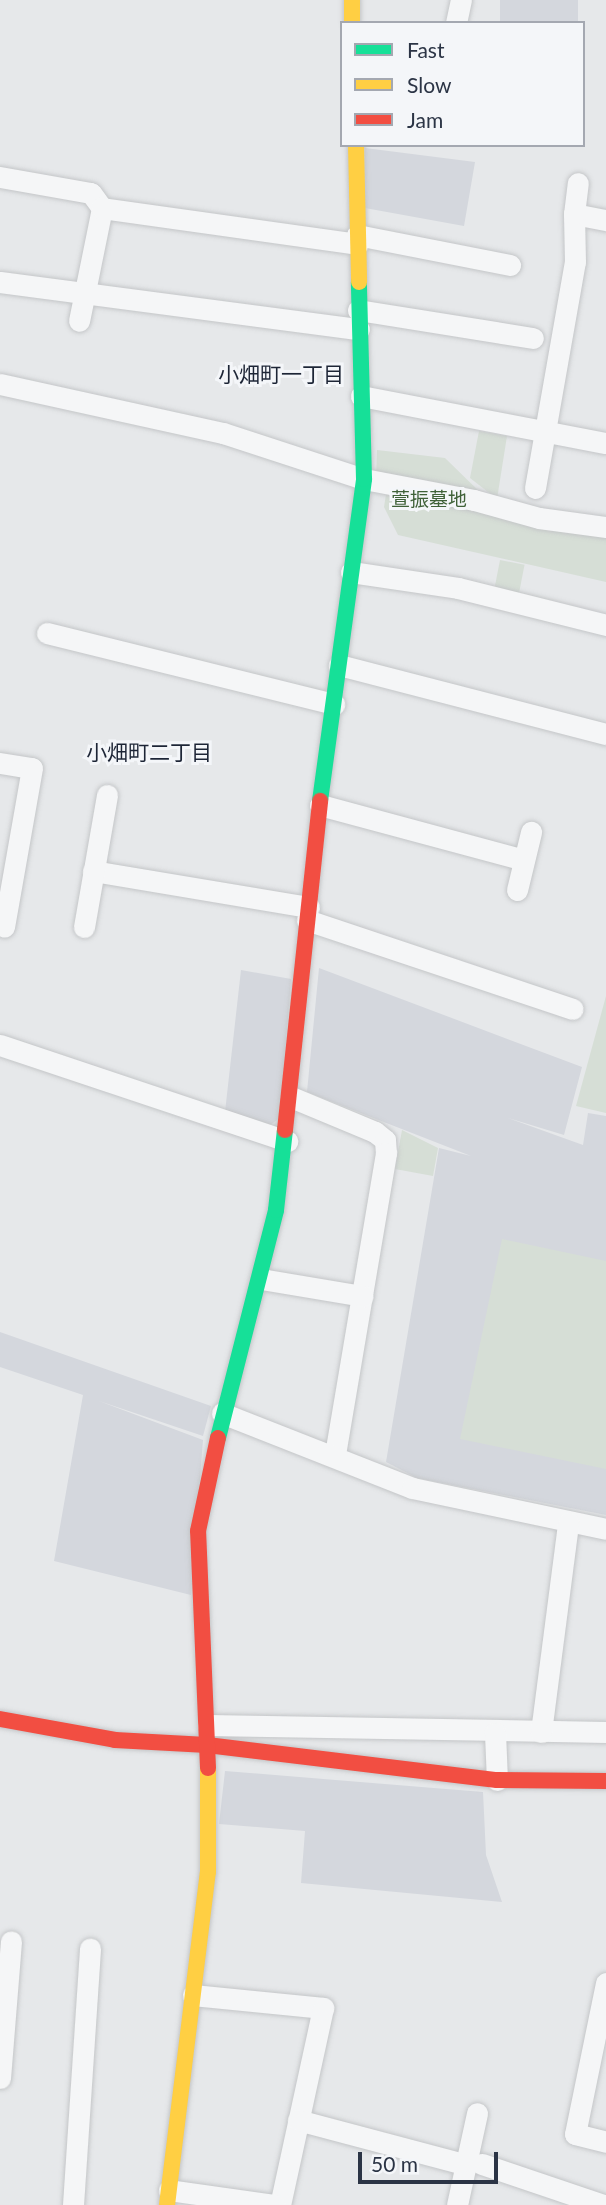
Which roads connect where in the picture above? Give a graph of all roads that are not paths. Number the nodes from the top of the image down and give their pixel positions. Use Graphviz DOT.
graph roads {
  1 [pos="352,0"];
  2 [pos="461,0"];
  3 [pos="352,21"];
  4 [pos="456,21"];
  5 [pos="356,147"];
  6 [pos="0,177"];
  7 [pos="578,183"];
  8 [pos="103,208"];
  9 [pos="574,214"];
  10 [pos="606,220"];
  11 [pos="357,240"];
  12 [pos="510,265"];
  13 [pos="0,282"];
  14 [pos="85,293"];
  15 [pos="358,320"];
  16 [pos="79,321"];
  17 [pos="533,338"];
  18 [pos="0,384"];
  19 [pos="361,396"];
  20 [pos="546,432"];
  21 [pos="606,443"];
  22 [pos="364,480"];
  23 [pos="534,488"];
  24 [pos="605,521"];
  25 [pos="351,572"];
  26 [pos="606,625"];
  27 [pos="47,633"];
  28 [pos="339,665"];
  29 [pos="334,704"];
  30 [pos="606,734"];
  31 [pos="0,763"];
  32 [pos="107,794"];
  33 [pos="320,805"];
  34 [pos="531,832"];
  35 [pos="9,848"];
  36 [pos="524,860"];
  37 [pos="93,871"];
  38 [pos="517,890"];
  39 [pos="308,914"];
  40 [pos="4,927"];
  41 [pos="84,927"];
  42 [pos="573,1010"];
  43 [pos="0,1045"];
  44 [pos="291,1097"];
  45 [pos="287,1141"];
  46 [pos="261,1279"];
  47 [pos="363,1296"];
  48 [pos="222,1413"];
  49 [pos="335,1455"];
  50 [pos="568,1523"];
  51 [pos="606,1529"];
  52 [pos="0,1718"];
  53 [pos="58,1729"];
  54 [pos="198,1730"];
  55 [pos="606,1731"];
  56 [pos="541,1732"];
  57 [pos="495,1733"];
  58 [pos="497,1780"];
  59 [pos="606,1781"];
  60 [pos="11,1941"];
  61 [pos="90,1949"];
  62 [pos="606,1983"];
  63 [pos="193,1995"];
  64 [pos="0,2078"];
  65 [pos="477,2113"];
  66 [pos="298,2120"];
  67 [pos="606,2142"];
  68 [pos="475,2165"];
  69 [pos="168,2198"];
  70 [pos="73,2205"];
  71 [pos="274,2205"];
  72 [pos="280,2205"];
  73 [pos="457,2205"];
  74 [pos="603,2205"];
  1 -- 3 [label="street"];
  2 -- 4 [label="street"];
  5 -- 11 [label="street"];
  6 -- 8 [label="street"];
  7 -- 9 [label="street"];
  8 -- 11 [label="street"];
  8 -- 14 [label="street"];
  9 -- 10 [label="street"];
  9 -- 20 [label="street"];
  11 -- 12 [label="street"];
  11 -- 15 [label="street"];
  13 -- 14 [label="street"];
  14 -- 15 [label="street"];
  14 -- 16 [label="street"];
  15 -- 17 [label="street"];
  15 -- 19 [label="street"];
  18 -- 22 [label="street"];
  19 -- 20 [label="street"];
  19 -- 22 [label="street"];
  20 -- 21 [label="street"];
  20 -- 23 [label="street"];
  22 -- 24 [label="street"];
  22 -- 25 [label="street"];
  25 -- 26 [label="street"];
  25 -- 28 [label="street"];
  27 -- 29 [label="street"];
  28 -- 29 [label="street"];
  28 -- 30 [label="street"];
  29 -- 33 [label="street"];
  31 -- 35 [label="street"];
  32 -- 37 [label="street"];
  33 -- 36 [label="street"];
  33 -- 39 [label="street"];
  34 -- 36 [label="street"];
  35 -- 40 [label="street"];
  36 -- 38 [label="street"];
  37 -- 39 [label="street"];
  37 -- 41 [label="street"];
  39 -- 42 [label="street"];
  39 -- 44 [label="street"];
  43 -- 45 [label="street"];
  44 -- 45 [label="street"];
  44 -- 47 [label="street"];
  45 -- 46 [label="street"];
  46 -- 47 [label="street"];
  46 -- 48 [label="street"];
  47 -- 49 [label="street"];
  48 -- 49 [label="street"];
  48 -- 54 [label="street"];
  49 -- 50 [label="street"];
  50 -- 51 [label="street"];
  50 -- 56 [label="street"];
  52 -- 53 [label="street"];
  53 -- 54 [label="street"];
  53 -- 54 [label="street"];
  54 -- 57 [label="street"];
  54 -- 58 [label="street"];
  54 -- 63 [label="street"];
  55 -- 56 [label="street"];
  56 -- 57 [label="street"];
  57 -- 58 [label="street"];
  58 -- 59 [label="street"];
  60 -- 64 [label="street"];
  61 -- 70 [label="street"];
  62 -- 67 [label="street"];
  63 -- 66 [label="street"];
  63 -- 69 [label="street"];
  65 -- 68 [label="street"];
  66 -- 68 [label="street"];
  66 -- 72 [label="street"];
  68 -- 73 [label="street"];
  68 -- 74 [label="street"];
  69 -- 71 [label="street"];
}
